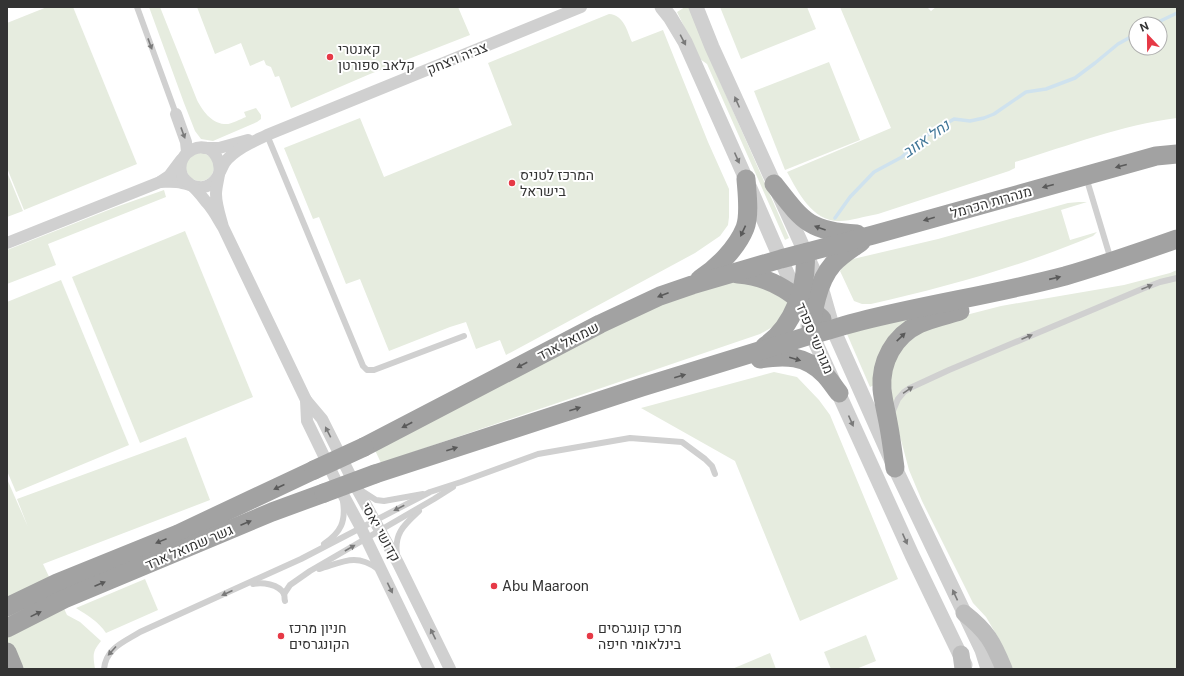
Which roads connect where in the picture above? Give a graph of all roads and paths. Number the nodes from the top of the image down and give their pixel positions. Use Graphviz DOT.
graph roads {
  1 [pos="137,7"];
  2 [pos="581,7"];
  3 [pos="662,7"];
  4 [pos="696,7"];
  5 [pos="176,114"];
  6 [pos="267,134"];
  7 [pos="204,148"];
  8 [pos="1177,154"];
  9 [pos="184,156"];
  10 [pos="219,175"];
  11 [pos="1086,176"];
  12 [pos="746,179"];
  13 [pos="160,182"];
  14 [pos="774,184"];
  15 [pos="191,185"];
  16 [pos="223,227"];
  17 [pos="873,235"];
  18 [pos="1177,239"];
  19 [pos="7,243"];
  20 [pos="805,252"];
  21 [pos="781,259"];
  22 [pos="1112,262"];
  23 [pos="733,274"];
  24 [pos="1177,278"];
  25 [pos="692,285"];
  26 [pos="820,287"];
  27 [pos="1017,287"];
  28 [pos="798,299"];
  29 [pos="813,311"];
  30 [pos="833,329"];
  31 [pos="811,334"];
  32 [pos="464,336"];
  33 [pos="756,352"];
  34 [pos="701,369"];
  35 [pos="839,393"];
  36 [pos="306,400"];
  37 [pos="888,422"];
  38 [pos="364,447"];
  39 [pos="895,468"];
  40 [pos="715,474"];
  41 [pos="461,482"];
  42 [pos="356,487"];
  43 [pos="332,490"];
  44 [pos="430,492"];
  45 [pos="434,499"];
  46 [pos="378,525"];
  47 [pos="364,534"];
  48 [pos="301,559"];
  49 [pos="398,563"];
  50 [pos="310,571"];
  51 [pos="382,571"];
  52 [pos="245,585"];
  53 [pos="61,591"];
  54 [pos="7,607"];
  55 [pos="964,613"];
  56 [pos="7,628"];
  57 [pos="7,652"];
  58 [pos="964,664"];
  59 [pos="14,669"];
  60 [pos="104,669"];
  61 [pos="429,669"];
  62 [pos="450,669"];
  63 [pos="988,669"];
  64 [pos="1004,669"];
  1 -- 5 [label="lane, one-way"];
  2 -- 6 [label="street, צביה ויצחק"];
  3 -- 12 [label="street, מגורשי ספרד, one-way"];
  14 -- 4 [label="street, מגורשי ספרד, one-way"];
  5 -- 9 [label="street, one-way"];
  6 -- 7 [label="street, צביה ויצחק"];
  6 -- 10 [label="street, צביה ויצחק"];
  6 -- 32 [label="lane"];
  7 -- 9 [label="street"];
  7 -- 10 [label="street"];
  8 -- 11 [label="highway, מנהרות הכרמל, one-way"];
  9 -- 13 [label="street"];
  9 -- 15 [label="street"];
  10 -- 15 [label="street"];
  10 -- 16 [label="street, קדושי יאסי"];
  11 -- 17 [label="highway, מנהרות הכרמל, one-way"];
  11 -- 22 [label="lane"];
  12 -- 21 [label="street, מגורשי ספרד"];
  12 -- 25 [label="highway, one-way"];
  13 -- 15 [label="street"];
  13 -- 19 [label="street"];
  17 -- 14 [label="highway, one-way"];
  14 -- 20 [label="street, מגורשי ספרד"];
  15 -- 16 [label="street, קדושי יאסי"];
  16 -- 36 [label="street, קדושי יאסי"];
  17 -- 20 [label="highway, מנהרות הכרמל"];
  17 -- 26 [label="highway"];
  18 -- 22 [label="highway"];
  20 -- 21 [label="highway, מנהרות הכרמל"];
  20 -- 26 [label="street, מגורשי ספרד"];
  20 -- 28 [label="highway"];
  21 -- 23 [label="highway, שמואל ארד"];
  21 -- 28 [label="street, מגורשי ספרד"];
  27 -- 22 [label="highway, one-way"];
  23 -- 25 [label="highway, שמואל ארד"];
  23 -- 28 [label="highway"];
  37 -- 24 [label="lane, one-way"];
  25 -- 38 [label="highway, שמואל ארד, one-way"];
  26 -- 29 [label="highway"];
  26 -- 30 [label="street, מגורשי ספרד"];
  27 -- 30 [label="highway"];
  37 -- 27 [label="highway, one-way"];
  28 -- 29 [label="highway"];
  28 -- 31 [label="street, מגורשי ספרד"];
  28 -- 33 [label="highway"];
  29 -- 30 [label="highway"];
  29 -- 31 [label="highway"];
  30 -- 31 [label="highway"];
  30 -- 39 [label="street, מגורשי ספרד"];
  31 -- 33 [label="highway"];
  31 -- 35 [label="street, מגורשי ספרד"];
  33 -- 34 [label="highway"];
  34 -- 35 [label="highway, one-way"];
  43 -- 34 [label="highway, גשר שמואל ארד, one-way, bridge"];
  35 -- 58 [label="street, מגורשי ספרד, one-way"];
  42 -- 36 [label="street, קדושי יאסי, one-way"];
  36 -- 43 [label="street, קדושי יאסי"];
  37 -- 39 [label="highway"];
  38 -- 53 [label="highway, גשר שמואל ארד, one-way, bridge"];
  55 -- 39 [label="street, מגורשי ספרד, one-way"];
  40 -- 41 [label="lane"];
  41 -- 44 [label="lane"];
  41 -- 45 [label="lane"];
  42 -- 44 [label="lane"];
  42 -- 46 [label="street, קדושי יאסי"];
  43 -- 47 [label="street, קדושי יאסי"];
  43 -- 48 [label="lane"];
  53 -- 43 [label="highway, גשר שמואל ארד, one-way"];
  44 -- 46 [label="lane, one-way"];
  45 -- 46 [label="lane"];
  45 -- 49 [label="lane"];
  46 -- 47 [label="lane"];
  46 -- 47 [label="lane"];
  46 -- 49 [label="street, קדושי יאסי"];
  47 -- 48 [label="lane"];
  50 -- 47 [label="lane, one-way"];
  47 -- 51 [label="street, קדושי יאסי"];
  48 -- 52 [label="lane"];
  62 -- 49 [label="street, קדושי יאסי, one-way"];
  50 -- 51 [label="lane"];
  50 -- 52 [label="lane"];
  51 -- 61 [label="street, קדושי יאסי, one-way"];
  52 -- 60 [label="lane, one-way"];
  53 -- 54 [label="highway, גשר שמואל ארד"];
  56 -- 53 [label="highway, גשר שמואל ארד, one-way"];
  55 -- 63 [label="street, מגורשי ספרד"];
  55 -- 64 [label="main road"];
  57 -- 59 [label="highway"];
}
